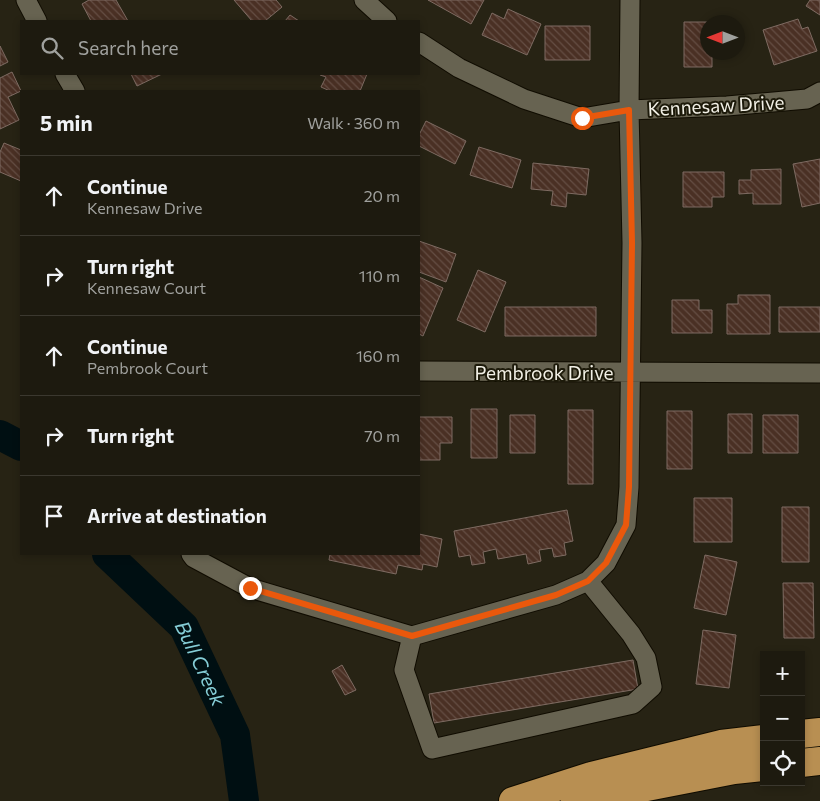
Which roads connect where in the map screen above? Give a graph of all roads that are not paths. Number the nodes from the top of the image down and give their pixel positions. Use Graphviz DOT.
graph roads {
  1 [pos="26,0"];
  2 [pos="364,0"];
  3 [pos="630,0"];
  4 [pos="36,20"];
  5 [pos="386,20"];
  6 [pos="420,43"];
  7 [pos="66,75"];
  8 [pos="74,90"];
  9 [pos="820,92"];
  10 [pos="629,110"];
  11 [pos="420,371"];
  12 [pos="631,372"];
  13 [pos="820,373"];
  14 [pos="192,555"];
  15 [pos="588,581"];
  16 [pos="412,636"];
  17 [pos="820,732"];
  18 [pos="805,734"];
  19 [pos="760,739"];
  20 [pos="820,761"];
  21 [pos="805,763"];
  22 [pos="760,767"];
  23 [pos="512,801"];
  24 [pos="575,801"];
  1 -- 4 [label="street"];
  2 -- 5 [label="street"];
  3 -- 10 [label="street"];
  6 -- 10 [label="street, Kennesaw Drive"];
  7 -- 8 [label="street"];
  9 -- 10 [label="street, Kennesaw Drive"];
  10 -- 12 [label="street"];
  11 -- 12 [label="street, Pembrook Drive"];
  12 -- 13 [label="street, Pembrook Drive"];
  12 -- 15 [label="street"];
  14 -- 16 [label="street"];
  15 -- 16 [label="street"];
  15 -- 16 [label="street"];
  17 -- 18 [label="highway"];
  19 -- 23 [label="highway"];
  20 -- 21 [label="highway"];
  22 -- 24 [label="highway"];
}
